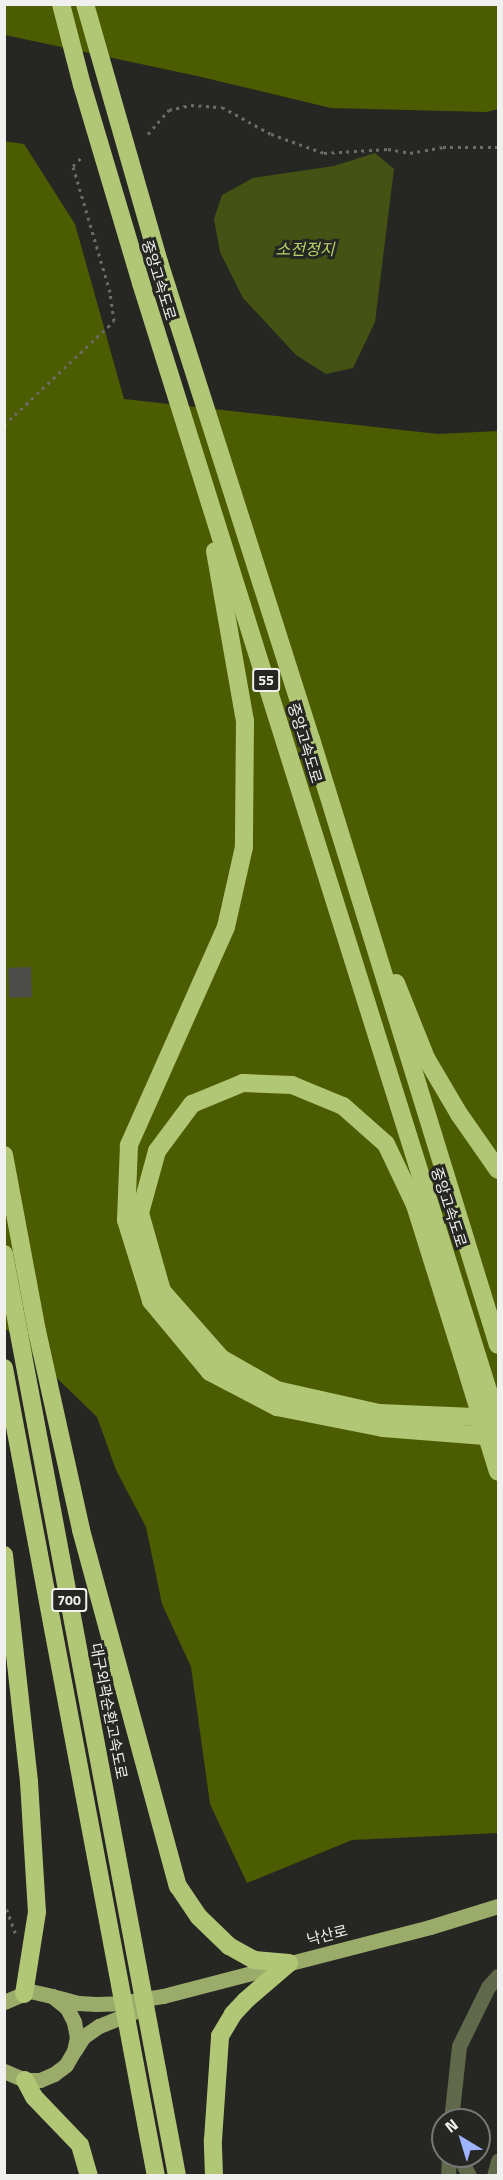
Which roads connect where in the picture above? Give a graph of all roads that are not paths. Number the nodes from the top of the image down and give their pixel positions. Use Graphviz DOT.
graph roads {
  1 [pos="61,4"];
  2 [pos="86,4"];
  3 [pos="203,481"];
  4 [pos="350,870"];
  5 [pos="4,1155"];
  6 [pos="498,1170"];
  7 [pos="4,1254"];
  8 [pos="498,1346"];
  9 [pos="470,1354"];
  10 [pos="4,1368"];
  11 [pos="498,1418"];
  12 [pos="498,1422"];
  13 [pos="498,1437"];
  14 [pos="498,1472"];
  15 [pos="4,1555"];
  16 [pos="498,1906"];
  17 [pos="289,1963"];
  18 [pos="498,1976"];
  19 [pos="24,1994"];
  20 [pos="52,1996"];
  21 [pos="163,1996"];
  22 [pos="4,2002"];
  23 [pos="74,2051"];
  24 [pos="4,2071"];
  25 [pos="25,2080"];
  26 [pos="453,2108"];
  27 [pos="498,2161"];
  28 [pos="89,2175"];
  29 [pos="156,2175"];
  30 [pos="177,2175"];
  31 [pos="214,2175"];
  32 [pos="494,2175"];
  1 -- 3 [label="highway, 중앙고속도로 / 55"];
  2 -- 4 [label="highway, 중앙고속도로 / 55"];
  3 -- 9 [label="highway, 중앙고속도로 / 55"];
  3 -- 13 [label="highway"];
  4 -- 6 [label="highway"];
  4 -- 8 [label="highway, 중앙고속도로 / 55"];
  5 -- 17 [label="highway"];
  7 -- 30 [label="highway, 대구외곽순환고속도로 / 700"];
  9 -- 11 [label="highway"];
  9 -- 12 [label="highway, 중앙고속도로 / 55"];
  9 -- 14 [label="highway"];
  10 -- 29 [label="highway, 700"];
  15 -- 19 [label="highway"];
  16 -- 17 [label="main road, 낙산로"];
  17 -- 21 [label="main road, 낙산로"];
  17 -- 31 [label="highway"];
  18 -- 26 [label="lane"];
  19 -- 20 [label="main road"];
  19 -- 22 [label="main road"];
  20 -- 21 [label="main road"];
  20 -- 23 [label="main road"];
  21 -- 23 [label="main road"];
  23 -- 25 [label="main road"];
  24 -- 25 [label="main road"];
  25 -- 28 [label="highway"];
  27 -- 32 [label="lane"];
}
